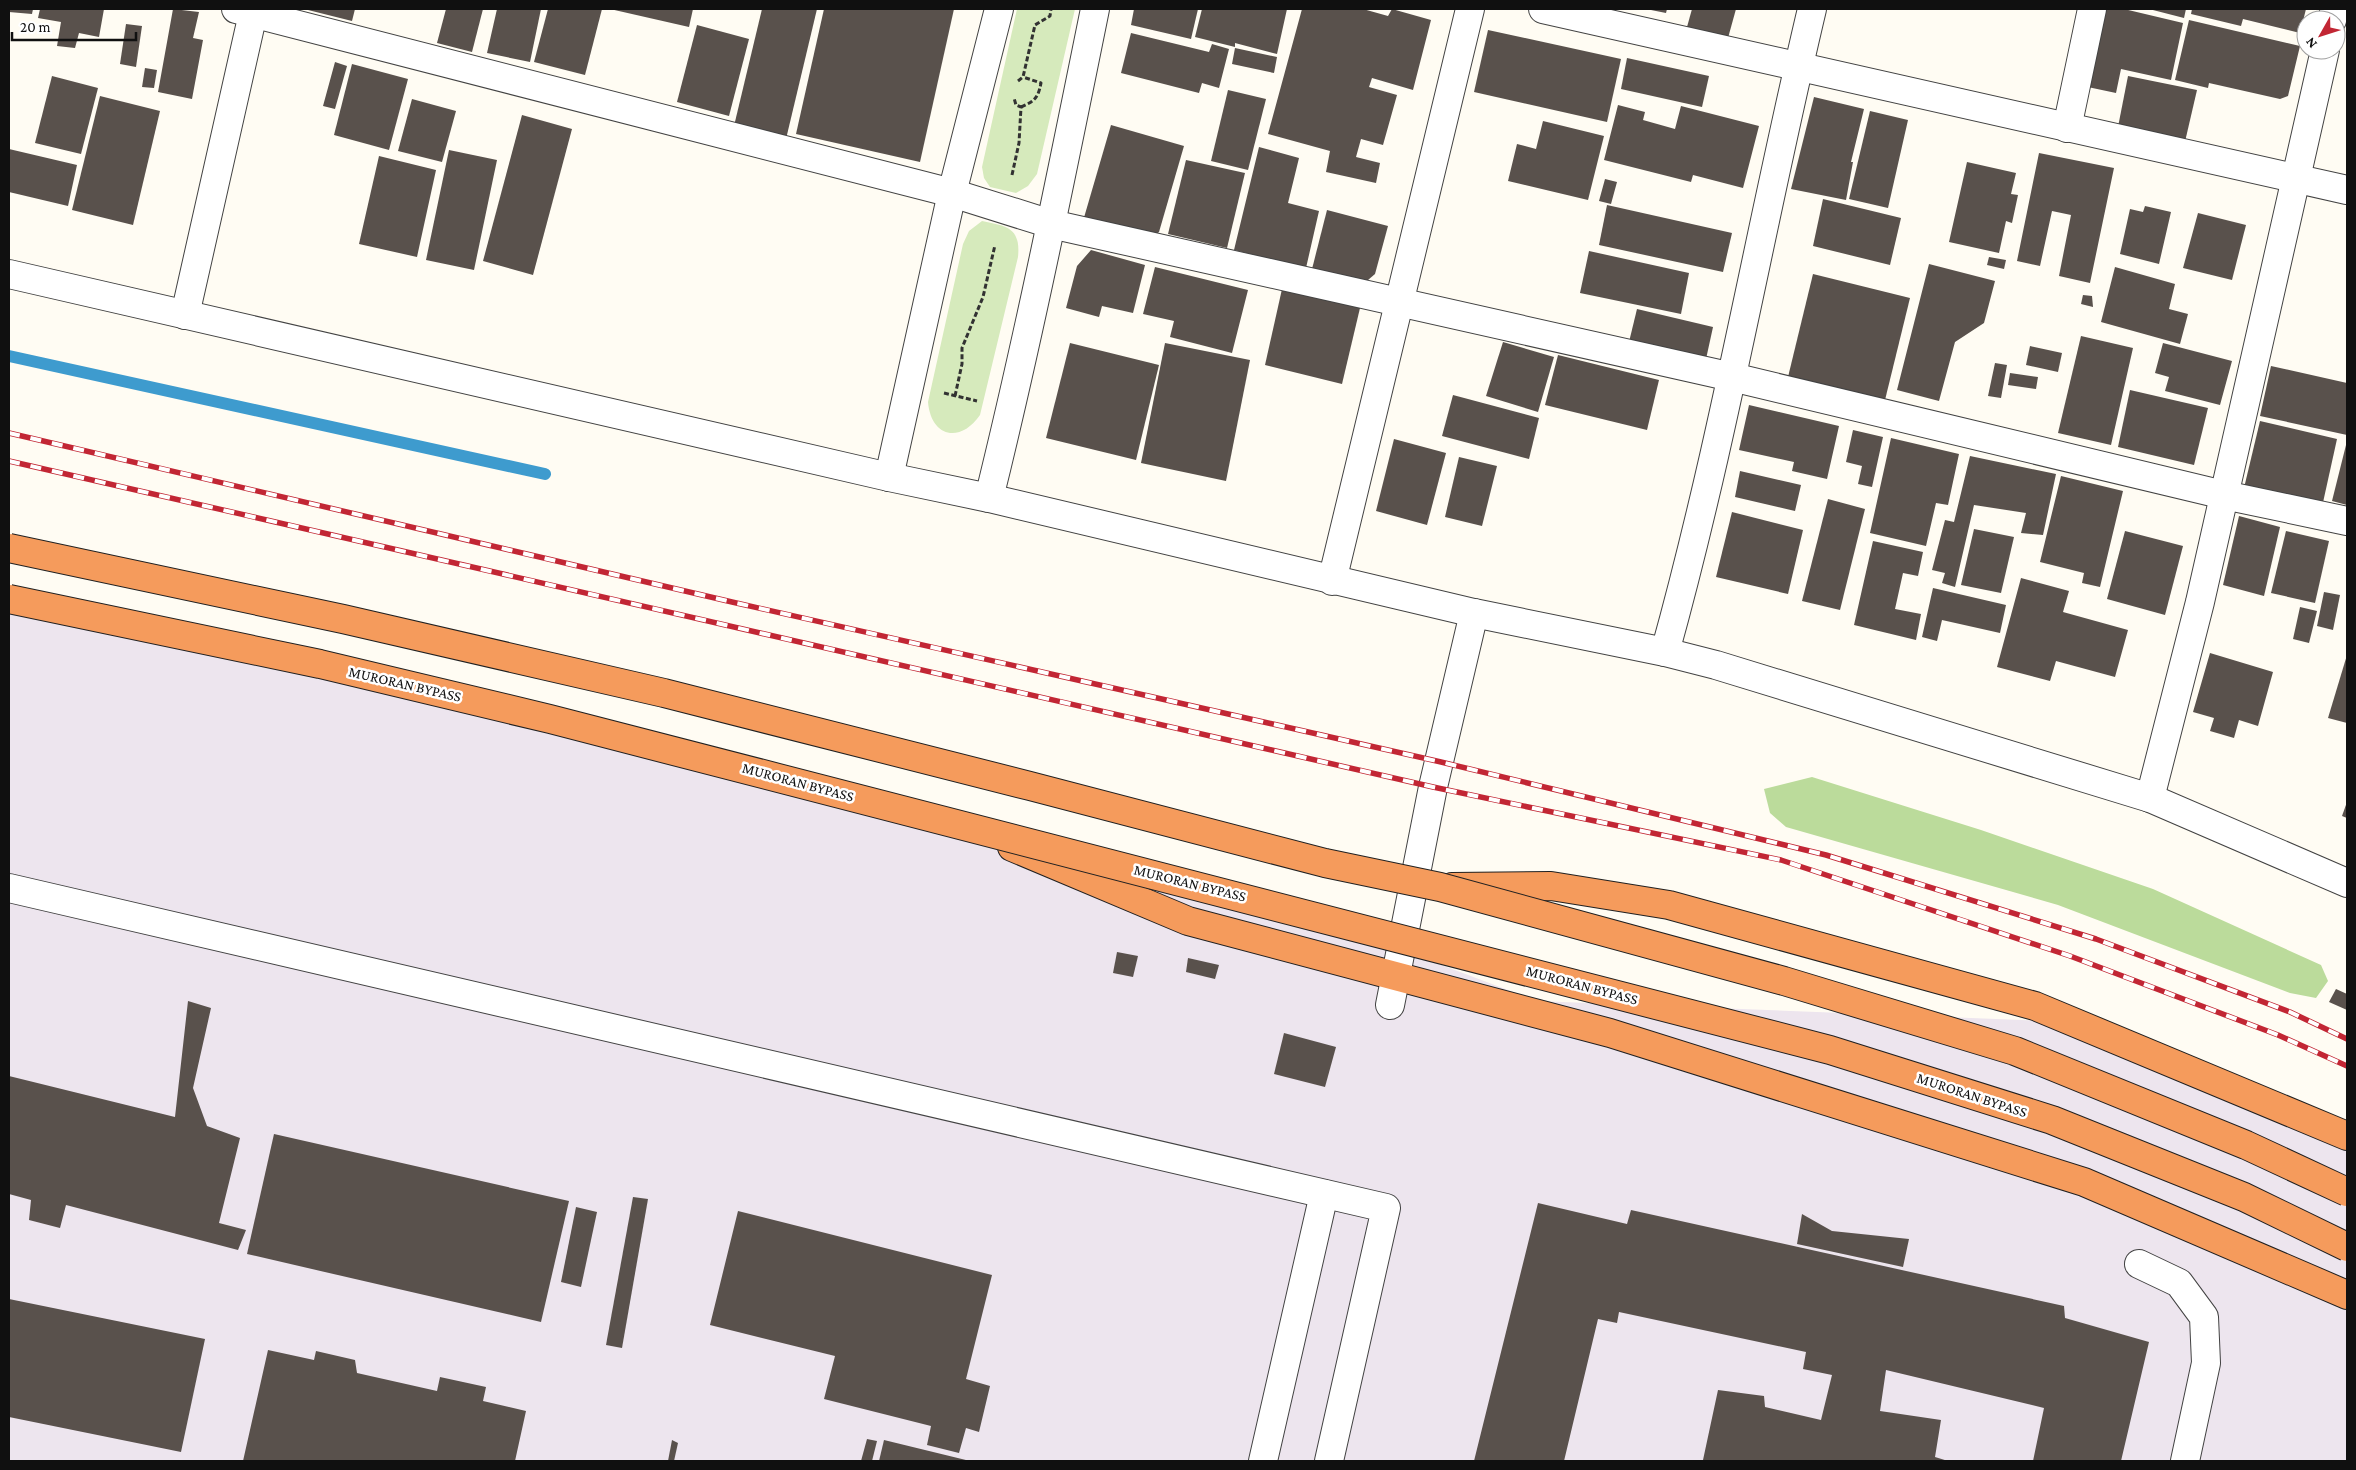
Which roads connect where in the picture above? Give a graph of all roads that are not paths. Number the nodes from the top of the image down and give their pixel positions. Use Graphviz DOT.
graph roads {
  1 [pos="999,9"];
  2 [pos="1094,9"];
  3 [pos="1470,9"];
  4 [pos="1543,9"];
  5 [pos="1812,9"];
  6 [pos="2092,9"];
  7 [pos="248,10"];
  8 [pos="2323,60"];
  9 [pos="1798,65"];
  10 [pos="2067,128"];
  11 [pos="2297,179"];
  12 [pos="2347,190"];
  13 [pos="952,193"];
  14 [pos="1051,224"];
  15 [pos="9,274"];
  16 [pos="1398,303"];
  17 [pos="185,316"];
  18 [pos="1732,377"];
  19 [pos="889,477"];
  20 [pos="2224,495"];
  21 [pos="989,498"];
  22 [pos="2347,521"];
  23 [pos="9,548"];
  24 [pos="1332,581"];
  25 [pos="9,599"];
  26 [pos="1474,613"];
  27 [pos="1665,652"];
  28 [pos="2150,798"];
  29 [pos="950,821"];
  30 [pos="2347,883"];
  31 [pos="1440,887"];
  32 [pos="9,888"];
  33 [pos="1395,976"];
  34 [pos="1390,1005"];
  35 [pos="2347,1136"];
  36 [pos="2347,1192"];
  37 [pos="1324,1194"];
  38 [pos="2347,1247"];
  39 [pos="2139,1264"];
  40 [pos="2347,1295"];
  41 [pos="1264,1461"];
  42 [pos="1328,1461"];
  43 [pos="2185,1461"];
  1 -- 13 [label="street"];
  2 -- 14 [label="street"];
  3 -- 16 [label="street"];
  4 -- 9 [label="street"];
  5 -- 9 [label="street"];
  6 -- 10 [label="street"];
  7 -- 13 [label="street"];
  7 -- 17 [label="street"];
  8 -- 11 [label="street"];
  9 -- 10 [label="street"];
  9 -- 18 [label="street"];
  10 -- 11 [label="street"];
  11 -- 12 [label="street"];
  11 -- 20 [label="street"];
  13 -- 14 [label="street"];
  13 -- 19 [label="street"];
  14 -- 16 [label="street"];
  14 -- 21 [label="street"];
  15 -- 17 [label="street"];
  16 -- 18 [label="street"];
  16 -- 24 [label="street"];
  17 -- 19 [label="street"];
  18 -- 20 [label="street"];
  18 -- 27 [label="street"];
  19 -- 21 [label="street"];
  20 -- 22 [label="street"];
  20 -- 28 [label="street"];
  21 -- 24 [label="street"];
  23 -- 31 [label="highway, bridge"];
  24 -- 26 [label="street"];
  25 -- 29 [label="highway, MURORAN BYPASS, bridge"];
  26 -- 27 [label="street"];
  26 -- 33 [label="street"];
  27 -- 28 [label="street"];
  28 -- 30 [label="street"];
  29 -- 33 [label="highway"];
  29 -- 38 [label="highway, MURORAN BYPASS, bridge"];
  31 -- 35 [label="highway, bridge"];
  31 -- 36 [label="highway, bridge"];
  32 -- 37 [label="street"];
  33 -- 34 [label="street"];
  33 -- 40 [label="highway"];
  37 -- 41 [label="street"];
  37 -- 42 [label="street"];
  39 -- 43 [label="street"];
}
